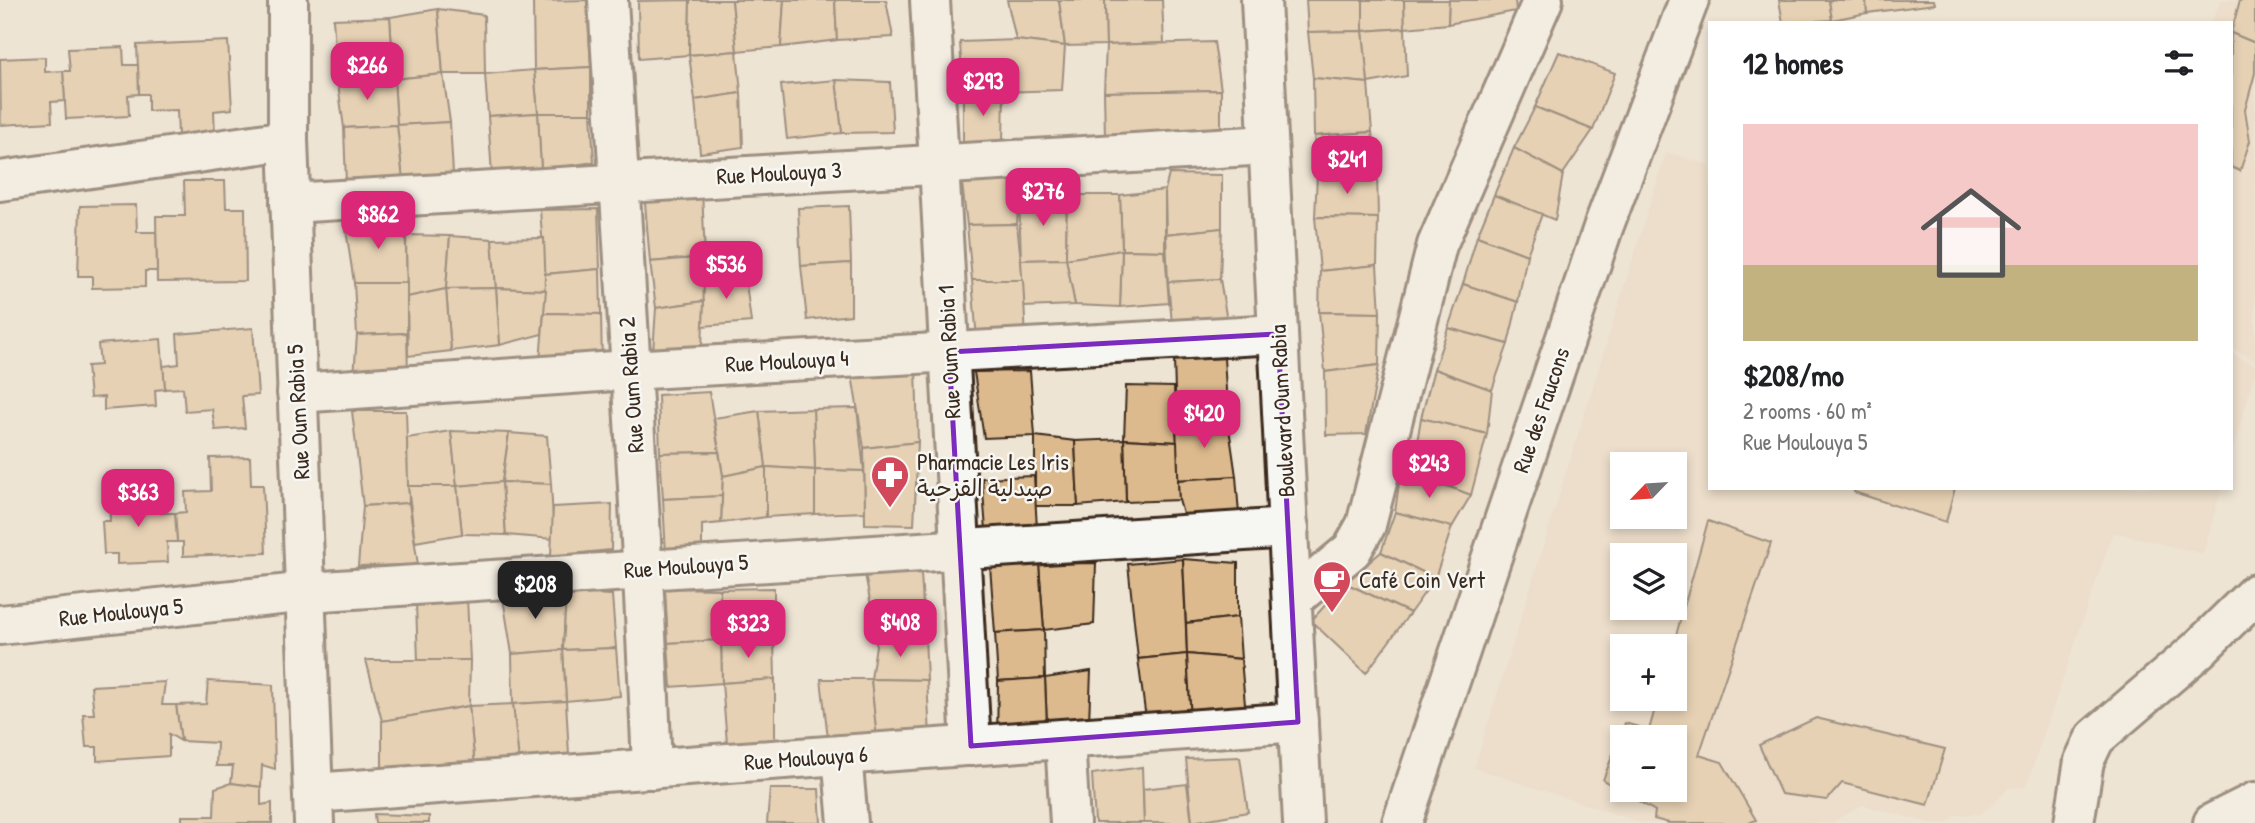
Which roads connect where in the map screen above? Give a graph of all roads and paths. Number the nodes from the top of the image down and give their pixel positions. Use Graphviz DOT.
graph roads {
  1 [pos="288,0"];
  2 [pos="608,0"];
  3 [pos="930,0"];
  4 [pos="1261,0"];
  5 [pos="1543,0"];
  6 [pos="1689,0"];
  7 [pos="288,140"];
  8 [pos="1268,145"];
  9 [pos="939,164"];
  10 [pos="0,181"];
  11 [pos="618,183"];
  12 [pos="290,203"];
  13 [pos="1278,334"];
  14 [pos="949,352"];
  15 [pos="629,370"];
  16 [pos="297,393"];
  17 [pos="1289,528"];
  18 [pos="958,549"];
  19 [pos="644,569"];
  20 [pos="308,592"];
  21 [pos="2255,594"];
  22 [pos="1293,599"];
  23 [pos="0,625"];
  24 [pos="1298,722"];
  25 [pos="1065,739"];
  26 [pos="971,746"];
  27 [pos="842,755"];
  28 [pos="652,769"];
  29 [pos="2255,802"];
  30 [pos="314,808"];
  31 [pos="848,823"];
  32 [pos="1070,823"];
  33 [pos="1303,823"];
  34 [pos="1402,823"];
  35 [pos="2074,823"];
  36 [pos="2213,823"];
  1 -- 7 [label="street, Rue Oum Rabia 5"];
  2 -- 11 [label="street, Rue Oum Rabia 2"];
  3 -- 9 [label="street, Rue Oum Rabia 1"];
  4 -- 8 [label="street, Boulevard Oum Rabia"];
  5 -- 22 [label="street"];
  6 -- 34 [label="street, Rue des Faucons"];
  7 -- 10 [label="street"];
  7 -- 12 [label="street, Rue Oum Rabia 5"];
  8 -- 9 [label="street, Rue Moulouya 3"];
  8 -- 13 [label="street, Boulevard Oum Rabia"];
  9 -- 11 [label="street, Rue Moulouya 3"];
  9 -- 14 [label="street, Rue Oum Rabia 1"];
  11 -- 12 [label="street, Rue Moulouya 3"];
  11 -- 15 [label="street, Rue Oum Rabia 2"];
  12 -- 16 [label="street, Rue Oum Rabia 5"];
  13 -- 14 [label="street, Rue Moulouya 4"];
  13 -- 17 [label="street, Boulevard Oum Rabia"];
  14 -- 15 [label="street, Rue Moulouya 4"];
  14 -- 18 [label="street, Rue Oum Rabia 1"];
  15 -- 16 [label="street, Rue Moulouya 4"];
  15 -- 19 [label="street, Rue Oum Rabia 2"];
  16 -- 20 [label="street, Rue Oum Rabia 5"];
  17 -- 18 [label="street, Rue Moulouya 5"];
  17 -- 22 [label="street, Boulevard Oum Rabia"];
  18 -- 19 [label="street, Rue Moulouya 5"];
  18 -- 26 [label="street, Rue Oum Rabia 1"];
  19 -- 20 [label="street, Rue Moulouya 5"];
  19 -- 28 [label="street, Rue Oum Rabia 2"];
  20 -- 23 [label="street, Rue Moulouya 5"];
  20 -- 30 [label="street, Rue Oum Rabia 5"];
  21 -- 35 [label="street"];
  22 -- 24 [label="street, Boulevard Oum Rabia"];
  24 -- 25 [label="street, Rue Moulouya 6"];
  24 -- 33 [label="street, Boulevard Oum Rabia"];
  25 -- 26 [label="street, Rue Moulouya 6"];
  25 -- 32 [label="street"];
  26 -- 27 [label="street, Rue Moulouya 6"];
  27 -- 28 [label="street, Rue Moulouya 6"];
  27 -- 31 [label="street"];
  28 -- 30 [label="street, Rue Moulouya 6"];
  29 -- 36 [label="street"];
}
